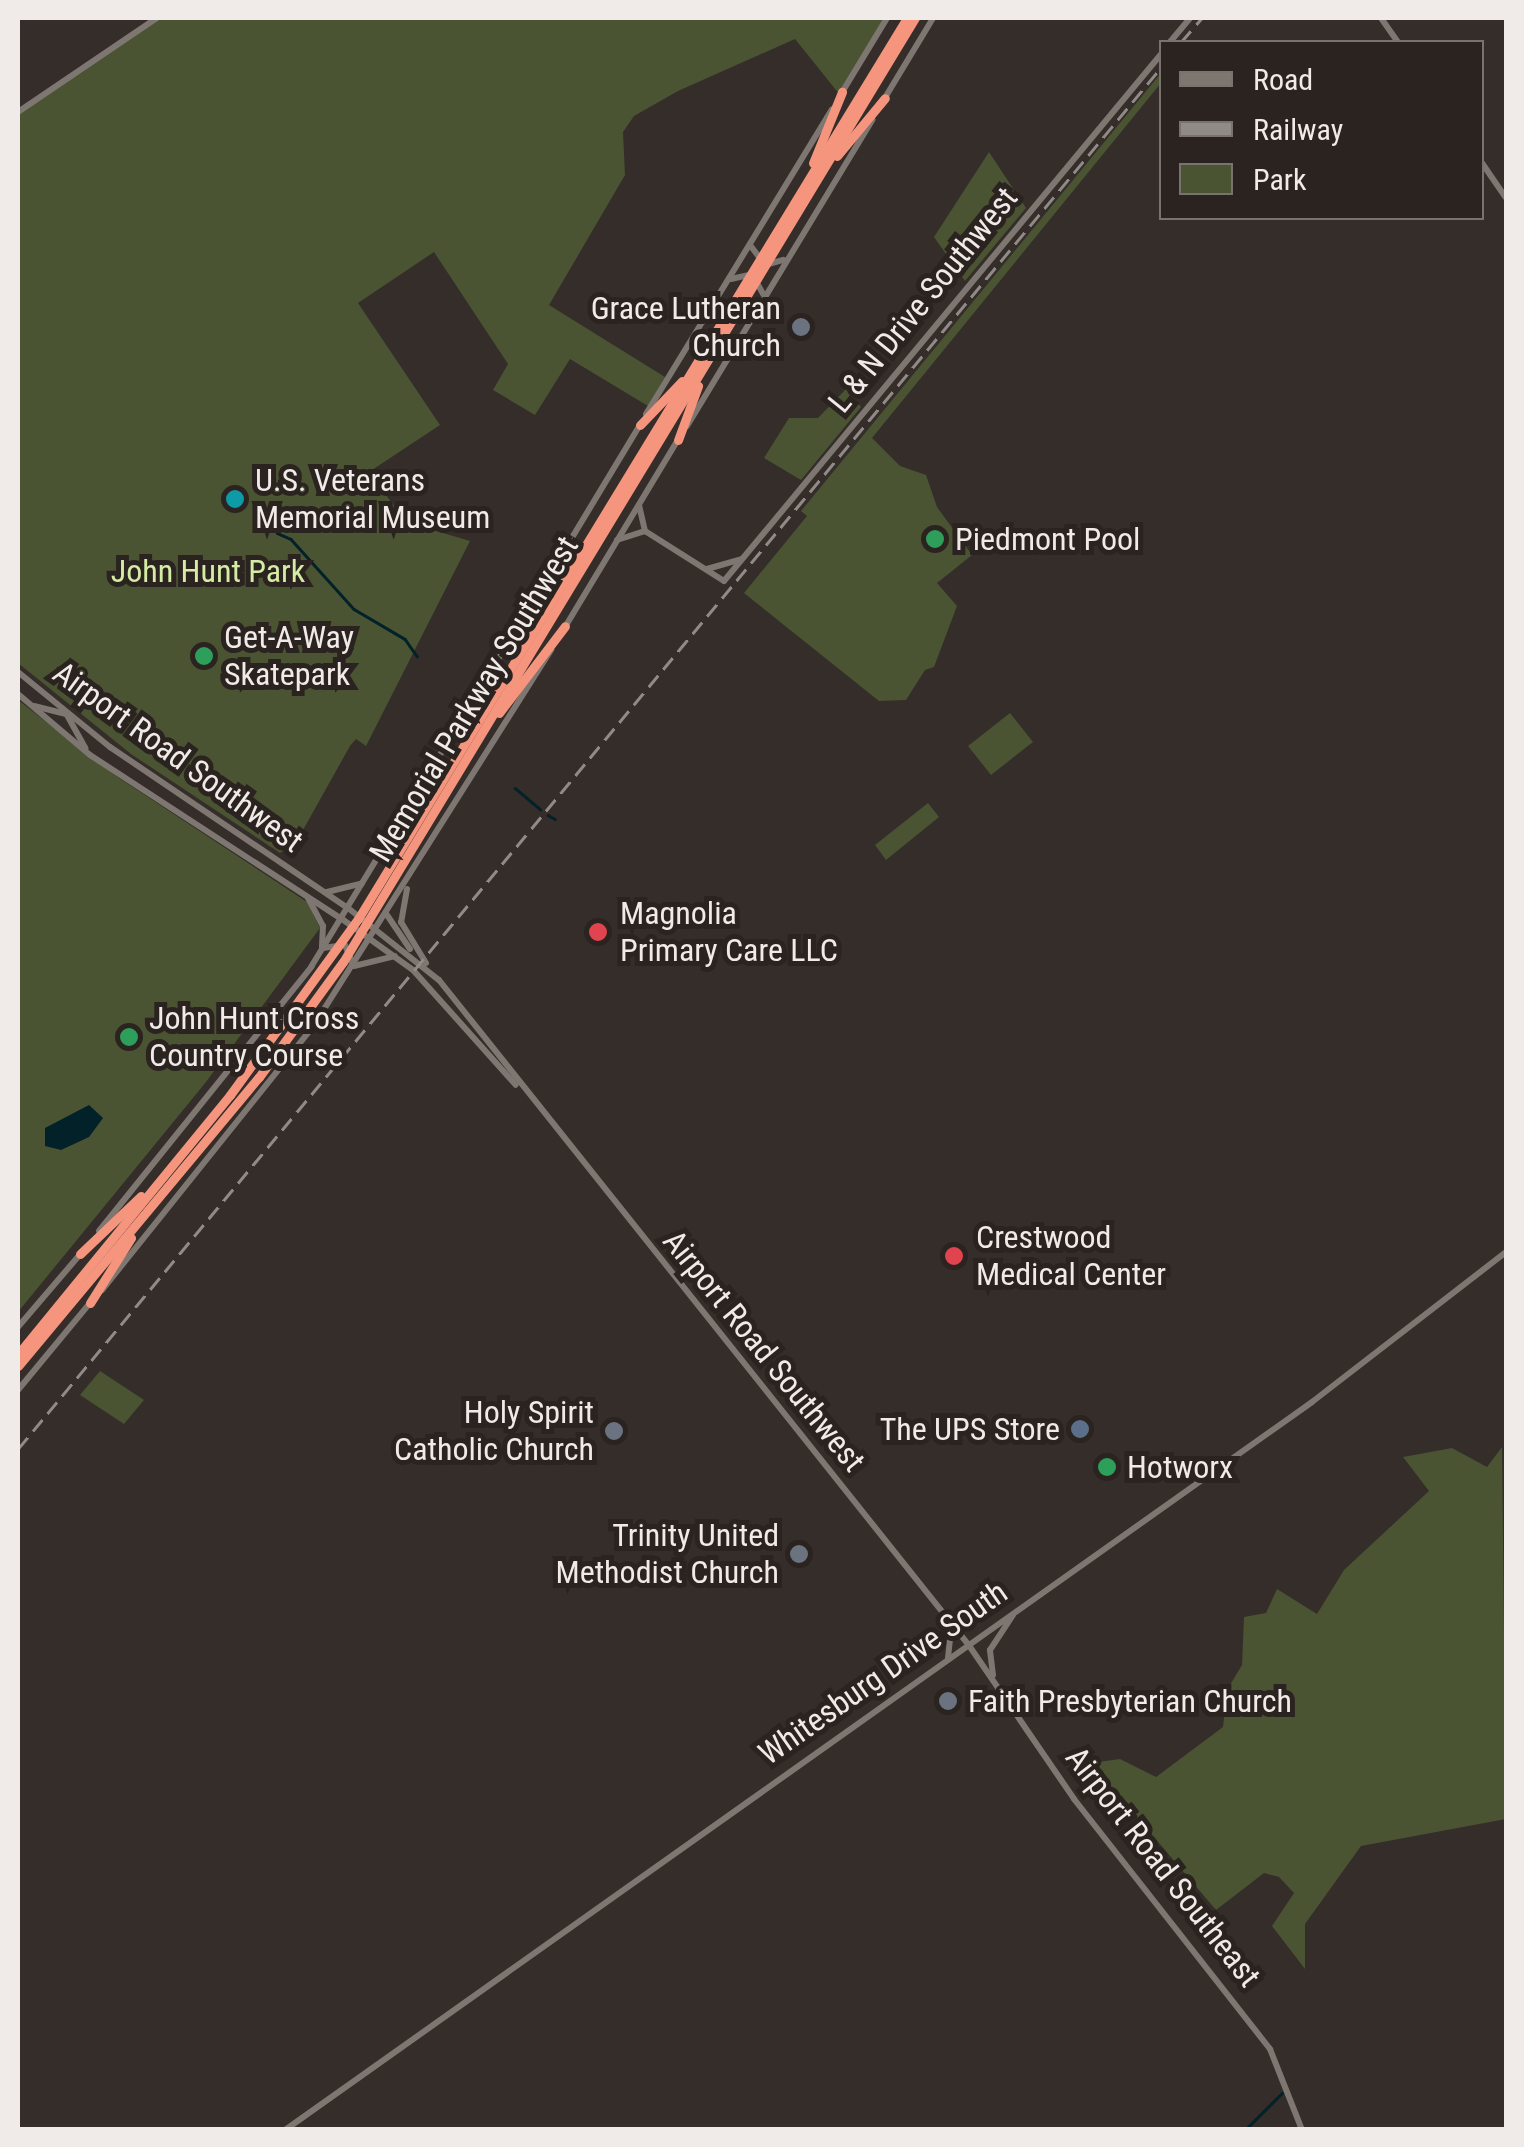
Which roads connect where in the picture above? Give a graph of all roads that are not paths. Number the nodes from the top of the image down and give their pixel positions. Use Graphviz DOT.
graph roads {
  1 [pos="157,18"];
  2 [pos="887,18"];
  3 [pos="907,18"];
  4 [pos="915,18"];
  5 [pos="933,18"];
  6 [pos="1190,18"];
  7 [pos="1381,18"];
  8 [pos="1172,40"];
  9 [pos="1397,40"];
  10 [pos="1159,57"];
  11 [pos="842,92"];
  12 [pos="885,98"];
  13 [pos="18,112"];
  14 [pos="828,165"];
  15 [pos="1484,165"];
  16 [pos="805,181"];
  17 [pos="1506,198"];
  18 [pos="750,244"];
  19 [pos="789,255"];
  20 [pos="727,282"];
  21 [pos="739,300"];
  22 [pos="762,300"];
  23 [pos="701,364"];
  24 [pos="640,425"];
  25 [pos="678,440"];
  26 [pos="639,505"];
  27 [pos="645,532"];
  28 [pos="618,540"];
  29 [pos="742,559"];
  30 [pos="707,569"];
  31 [pos="540,591"];
  32 [pos="565,626"];
  33 [pos="18,672"];
  34 [pos="505,678"];
  35 [pos="18,694"];
  36 [pos="26,701"];
  37 [pos="66,714"];
  38 [pos="490,722"];
  39 [pos="90,754"];
  40 [pos="418,865"];
  41 [pos="362,883"];
  42 [pos="386,885"];
  43 [pos="326,892"];
  44 [pos="305,893"];
  45 [pos="394,904"];
  46 [pos="348,908"];
  47 [pos="388,915"];
  48 [pos="342,918"];
  49 [pos="378,929"];
  50 [pos="372,938"];
  51 [pos="321,950"];
  52 [pos="397,956"];
  53 [pos="343,961"];
  54 [pos="420,962"];
  55 [pos="439,980"];
  56 [pos="521,1090"];
  57 [pos="171,1165"];
  58 [pos="166,1189"];
  59 [pos="1506,1252"];
  60 [pos="80,1254"];
  61 [pos="90,1303"];
  62 [pos="18,1327"];
  63 [pos="18,1354"];
  64 [pos="18,1366"];
  65 [pos="18,1390"];
  66 [pos="1018,1609"];
  67 [pos="949,1621"];
  68 [pos="968,1644"];
  69 [pos="948,1658"];
  70 [pos="994,1682"];
  71 [pos="285,2130"];
  72 [pos="1302,2130"];
  1 -- 13 [label="main road"];
  2 -- 11 [label="main road"];
  3 -- 16 [label="highway, Memorial Parkway Southwest"];
  4 -- 14 [label="highway, Memorial Parkway Southwest"];
  5 -- 12 [label="main road"];
  6 -- 8 [label="main road"];
  7 -- 9 [label="main road"];
  10 -- 29 [label="main road, L & N Drive Southwest"];
  11 -- 16 [label="highway"];
  11 -- 18 [label="main road"];
  12 -- 14 [label="highway"];
  12 -- 19 [label="main road"];
  14 -- 21 [label="highway, Memorial Parkway Southwest"];
  15 -- 17 [label="main road"];
  16 -- 21 [label="highway, Memorial Parkway Southwest"];
  18 -- 19 [label="main road"];
  18 -- 20 [label="main road"];
  19 -- 22 [label="main road"];
  20 -- 22 [label="main road"];
  20 -- 24 [label="main road"];
  21 -- 23 [label="highway, Memorial Parkway Southwest"];
  22 -- 25 [label="main road"];
  23 -- 24 [label="highway"];
  23 -- 25 [label="highway"];
  23 -- 34 [label="highway, Memorial Parkway Southwest"];
  23 -- 38 [label="highway, Memorial Parkway Southwest"];
  24 -- 31 [label="main road"];
  25 -- 26 [label="main road"];
  26 -- 27 [label="main road"];
  26 -- 28 [label="main road"];
  27 -- 28 [label="main road"];
  27 -- 30 [label="main road"];
  28 -- 32 [label="main road"];
  29 -- 30 [label="main road"];
  29 -- 30 [label="main road, L & N Drive Southwest"];
  31 -- 34 [label="highway"];
  31 -- 41 [label="main road"];
  32 -- 38 [label="highway"];
  32 -- 40 [label="main road"];
  33 -- 37 [label="main road, Airport Road Southwest"];
  34 -- 42 [label="highway, Memorial Parkway Southwest"];
  35 -- 36 [label="main road, Airport Road Southwest"];
  36 -- 37 [label="main road"];
  36 -- 39 [label="main road, Airport Road Southwest"];
  37 -- 39 [label="main road"];
  37 -- 43 [label="main road, Airport Road Southwest"];
  38 -- 42 [label="highway, Memorial Parkway Southwest"];
  39 -- 44 [label="main road, Airport Road Southwest"];
  40 -- 45 [label="main road"];
  40 -- 55 [label="main road"];
  41 -- 43 [label="main road"];
  41 -- 45 [label="main road"];
  41 -- 46 [label="main road"];
  42 -- 53 [label="highway, Memorial Parkway Southwest"];
  43 -- 46 [label="main road, Airport Road Southwest"];
  44 -- 48 [label="main road, Airport Road Southwest"];
  44 -- 51 [label="main road"];
  45 -- 47 [label="main road"];
  46 -- 48 [label="main road"];
  46 -- 49 [label="main road, Airport Road Southwest"];
  47 -- 49 [label="main road"];
  47 -- 54 [label="main road"];
  48 -- 50 [label="main road, Airport Road Southwest"];
  48 -- 51 [label="main road"];
  49 -- 50 [label="main road"];
  49 -- 54 [label="main road, Airport Road Southwest"];
  50 -- 52 [label="main road, Airport Road Southwest"];
  50 -- 53 [label="main road"];
  51 -- 53 [label="main road"];
  51 -- 60 [label="main road"];
  52 -- 53 [label="main road"];
  52 -- 56 [label="main road, Airport Road Southwest"];
  53 -- 57 [label="highway, Memorial Parkway Southwest"];
  53 -- 58 [label="highway, Memorial Parkway Southwest"];
  53 -- 61 [label="main road"];
  54 -- 55 [label="main road, Airport Road Southwest"];
  55 -- 56 [label="main road, Airport Road Southwest"];
  56 -- 67 [label="main road, Airport Road Southwest"];
  57 -- 60 [label="highway"];
  57 -- 63 [label="highway, Memorial Parkway Southwest"];
  58 -- 61 [label="highway"];
  58 -- 64 [label="highway, Memorial Parkway Southwest"];
  59 -- 66 [label="main road, Whitesburg Drive South"];
  60 -- 62 [label="main road"];
  61 -- 65 [label="main road"];
  66 -- 68 [label="main road, Whitesburg Drive South"];
  66 -- 70 [label="main road"];
  67 -- 68 [label="main road, Airport Road Southwest"];
  67 -- 69 [label="main road"];
  68 -- 69 [label="main road, Whitesburg Drive South"];
  68 -- 70 [label="main road, Airport Road Southeast"];
  69 -- 71 [label="main road, Whitesburg Drive South"];
  70 -- 72 [label="main road, Airport Road Southeast"];
}
